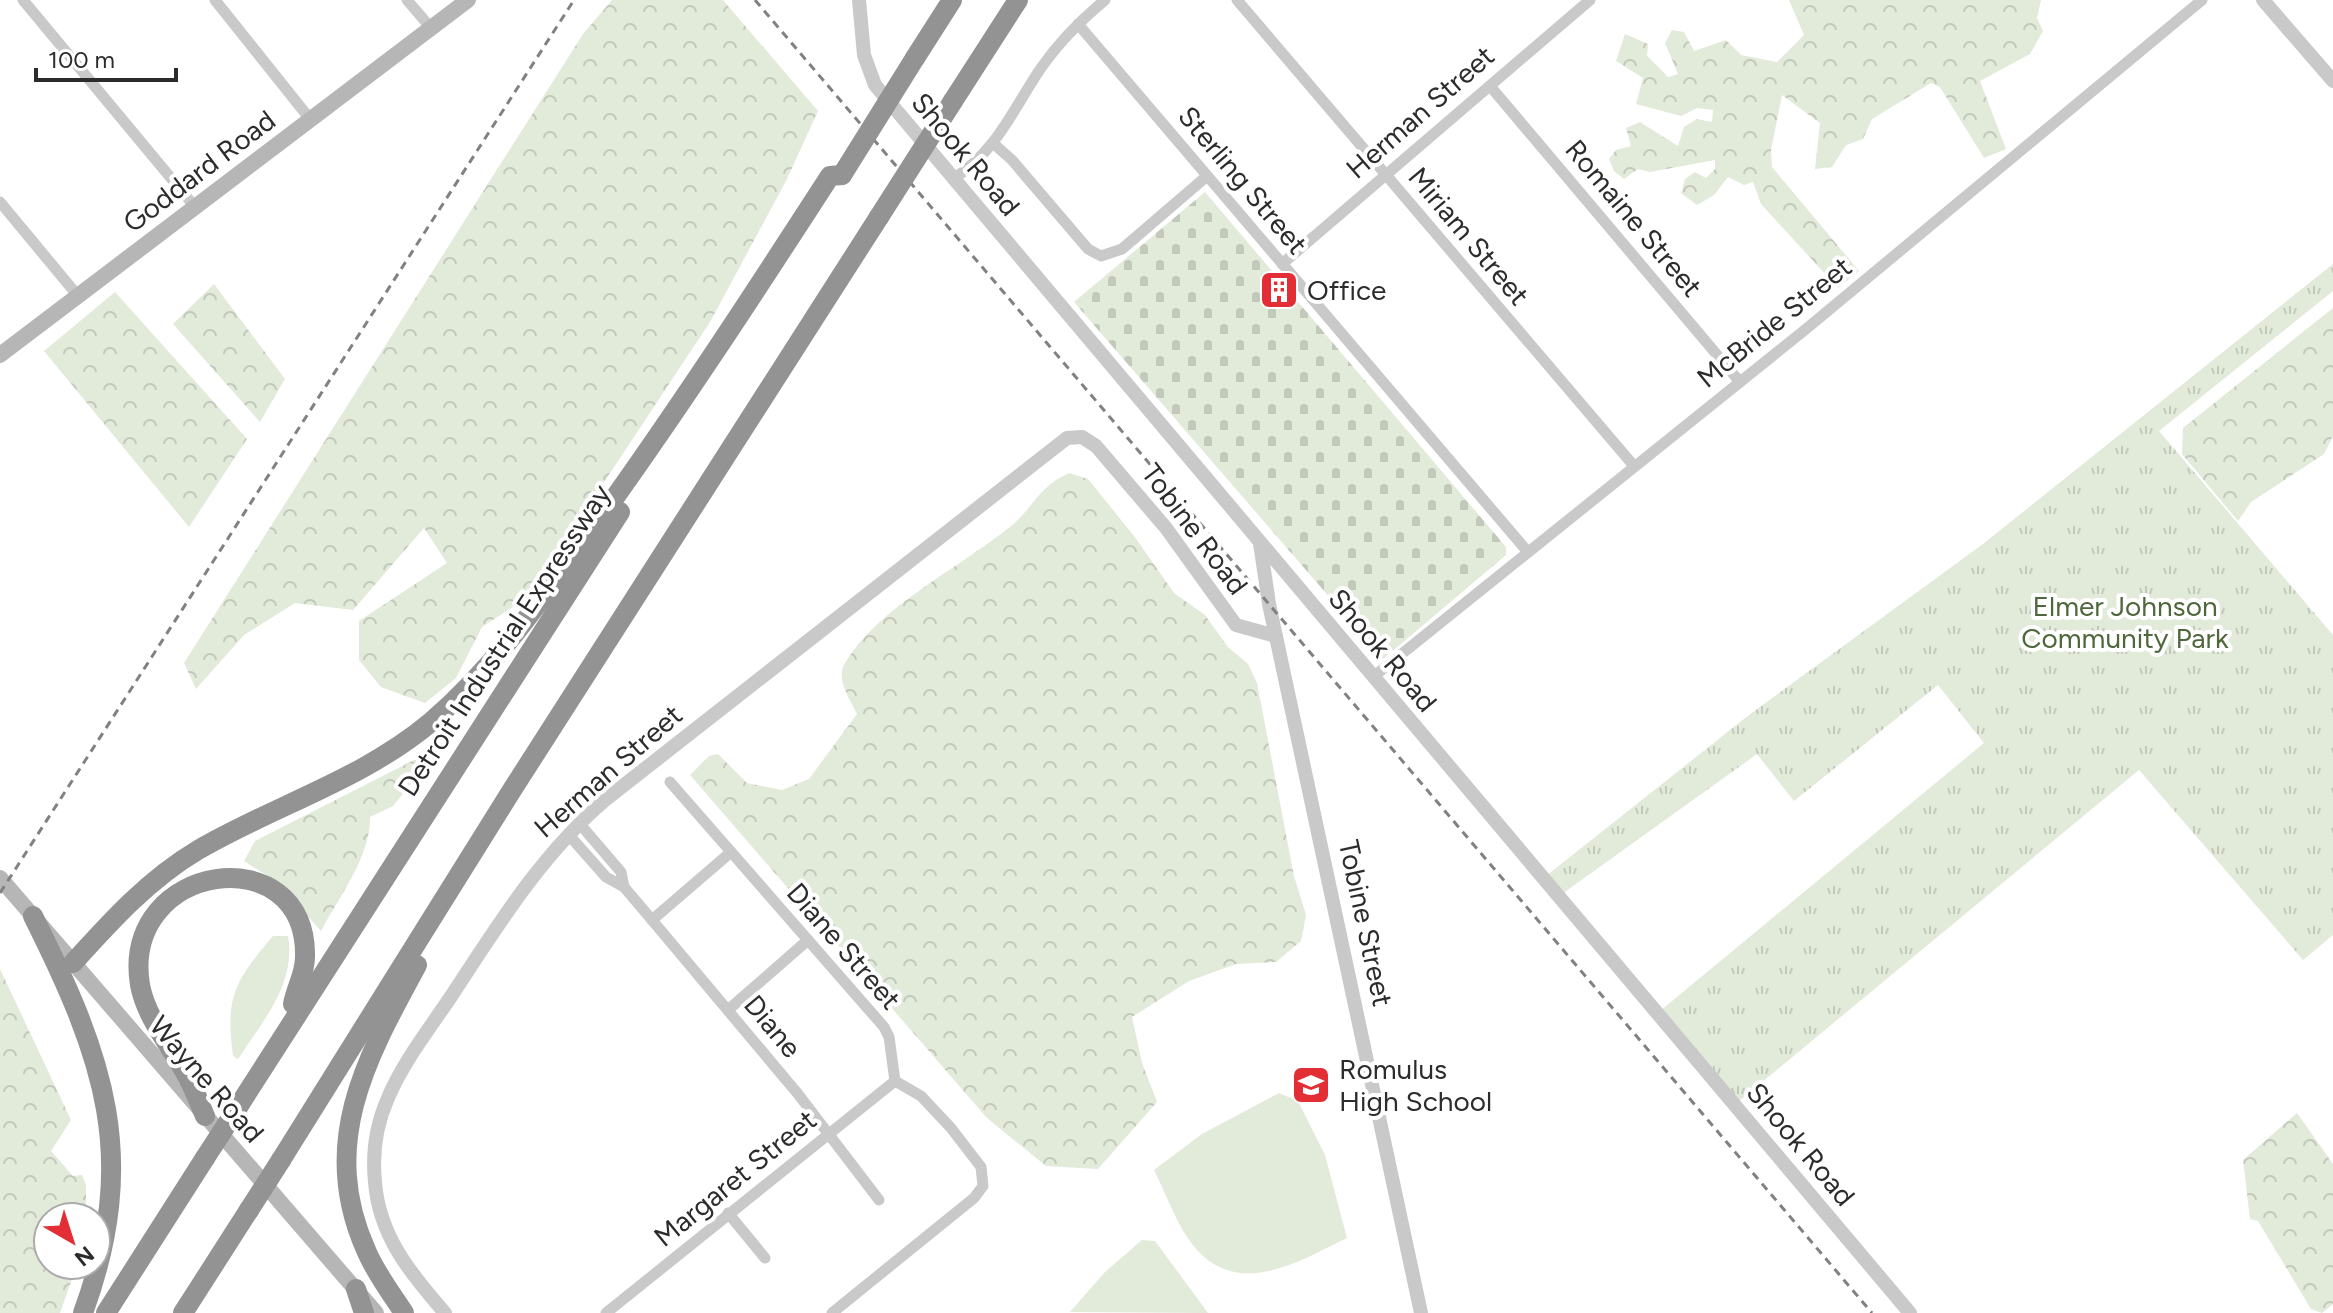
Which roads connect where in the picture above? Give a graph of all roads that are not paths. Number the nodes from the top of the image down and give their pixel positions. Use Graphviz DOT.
graph roads {
  1 [pos="23,0"];
  2 [pos="215,0"];
  3 [pos="407,0"];
  4 [pos="468,0"];
  5 [pos="859,0"];
  6 [pos="952,0"];
  7 [pos="1018,0"];
  8 [pos="1105,0"];
  9 [pos="1237,0"];
  10 [pos="1590,0"];
  11 [pos="2202,0"];
  12 [pos="2263,0"];
  13 [pos="1078,24"];
  14 [pos="431,28"];
  15 [pos="2333,81"];
  16 [pos="1490,86"];
  17 [pos="310,119"];
  18 [pos="994,144"];
  19 [pos="842,175"];
  20 [pos="1386,175"];
  21 [pos="1207,176"];
  22 [pos="953,179"];
  23 [pos="0,202"];
  24 [pos="195,207"];
  25 [pos="1282,264"];
  26 [pos="78,296"];
  27 [pos="0,355"];
  28 [pos="1740,382"];
  29 [pos="1082,437"];
  30 [pos="1634,466"];
  31 [pos="1260,543"];
  32 [pos="1527,551"];
  33 [pos="1276,636"];
  34 [pos="1373,677"];
  35 [pos="670,782"];
  36 [pos="512,790"];
  37 [pos="574,828"];
  38 [pos="731,852"];
  39 [pos="0,878"];
  40 [pos="33,916"];
  41 [pos="652,920"];
  42 [pos="808,940"];
  43 [pos="73,963"];
  44 [pos="728,1010"];
  45 [pos="292,1020"];
  46 [pos="895,1081"];
  47 [pos="205,1116"];
  48 [pos="829,1135"];
  49 [pos="879,1200"];
  50 [pos="728,1213"];
  51 [pos="235,1233"];
  52 [pos="765,1258"];
  53 [pos="356,1289"];
  54 [pos="83,1313"];
  55 [pos="106,1313"];
  56 [pos="183,1313"];
  57 [pos="195,1313"];
  58 [pos="364,1313"];
  59 [pos="376,1313"];
  60 [pos="404,1313"];
  61 [pos="445,1313"];
  62 [pos="606,1313"];
  63 [pos="832,1313"];
  64 [pos="1421,1313"];
  65 [pos="1910,1313"];
  1 -- 24 [label="street"];
  2 -- 17 [label="street"];
  3 -- 14 [label="street"];
  4 -- 14 [label="main road, Goddard Road"];
  5 -- 22 [label="street, Shook Road"];
  6 -- 19 [label="highway, Detroit Industrial Expressway, bridge"];
  7 -- 36 [label="highway, bridge"];
  8 -- 13 [label="street"];
  9 -- 20 [label="street, Miriam Street"];
  10 -- 16 [label="street, Herman Street"];
  11 -- 28 [label="street, McBride Street"];
  12 -- 15 [label="street"];
  13 -- 18 [label="street"];
  13 -- 21 [label="street, Sterling Street"];
  14 -- 17 [label="main road, Goddard Road"];
  16 -- 20 [label="street, Herman Street"];
  16 -- 28 [label="street, Romaine Street"];
  17 -- 24 [label="main road, Goddard Road"];
  18 -- 21 [label="street"];
  18 -- 22 [label="street"];
  19 -- 43 [label="highway"];
  19 -- 45 [label="highway, Detroit Industrial Expressway"];
  20 -- 25 [label="street, Herman Street"];
  20 -- 30 [label="street, Miriam Street"];
  21 -- 25 [label="street, Sterling Street"];
  22 -- 31 [label="street, Shook Road"];
  23 -- 26 [label="street"];
  24 -- 26 [label="main road, Goddard Road"];
  25 -- 32 [label="street, Sterling Street"];
  26 -- 27 [label="main road, Goddard Road"];
  28 -- 30 [label="street, McBride Street"];
  29 -- 33 [label="street, Tobine Road"];
  29 -- 37 [label="street, Herman Street"];
  30 -- 32 [label="street, McBride Street"];
  31 -- 33 [label="street, Tobine Street"];
  31 -- 34 [label="street, Shook Road"];
  32 -- 34 [label="street, McBride Street"];
  33 -- 64 [label="street, Tobine Street"];
  34 -- 65 [label="street, Shook Road"];
  35 -- 38 [label="street, Diane Street"];
  36 -- 51 [label="highway, bridge"];
  36 -- 60 [label="highway"];
  37 -- 41 [label="street, Diane"];
  37 -- 61 [label="street, Herman Street"];
  38 -- 41 [label="street"];
  38 -- 42 [label="street, Diane Street"];
  39 -- 40 [label="main road, Wayne Road"];
  40 -- 43 [label="main road, Wayne Road"];
  40 -- 54 [label="highway"];
  41 -- 44 [label="street, Diane"];
  42 -- 44 [label="street"];
  42 -- 46 [label="street, Diane Street"];
  43 -- 47 [label="main road, Wayne Road"];
  44 -- 48 [label="street, Diane"];
  45 -- 47 [label="highway"];
  45 -- 55 [label="highway, Detroit Industrial Expressway, bridge"];
  46 -- 48 [label="street, Margaret Street"];
  46 -- 63 [label="street"];
  47 -- 53 [label="main road, Wayne Road"];
  48 -- 49 [label="street, Diane"];
  48 -- 50 [label="street, Margaret Street"];
  50 -- 52 [label="street"];
  50 -- 62 [label="street, Margaret Street"];
  51 -- 56 [label="highway"];
  51 -- 57 [label="highway"];
  53 -- 58 [label="highway"];
  53 -- 59 [label="main road, Wayne Road"];
}
